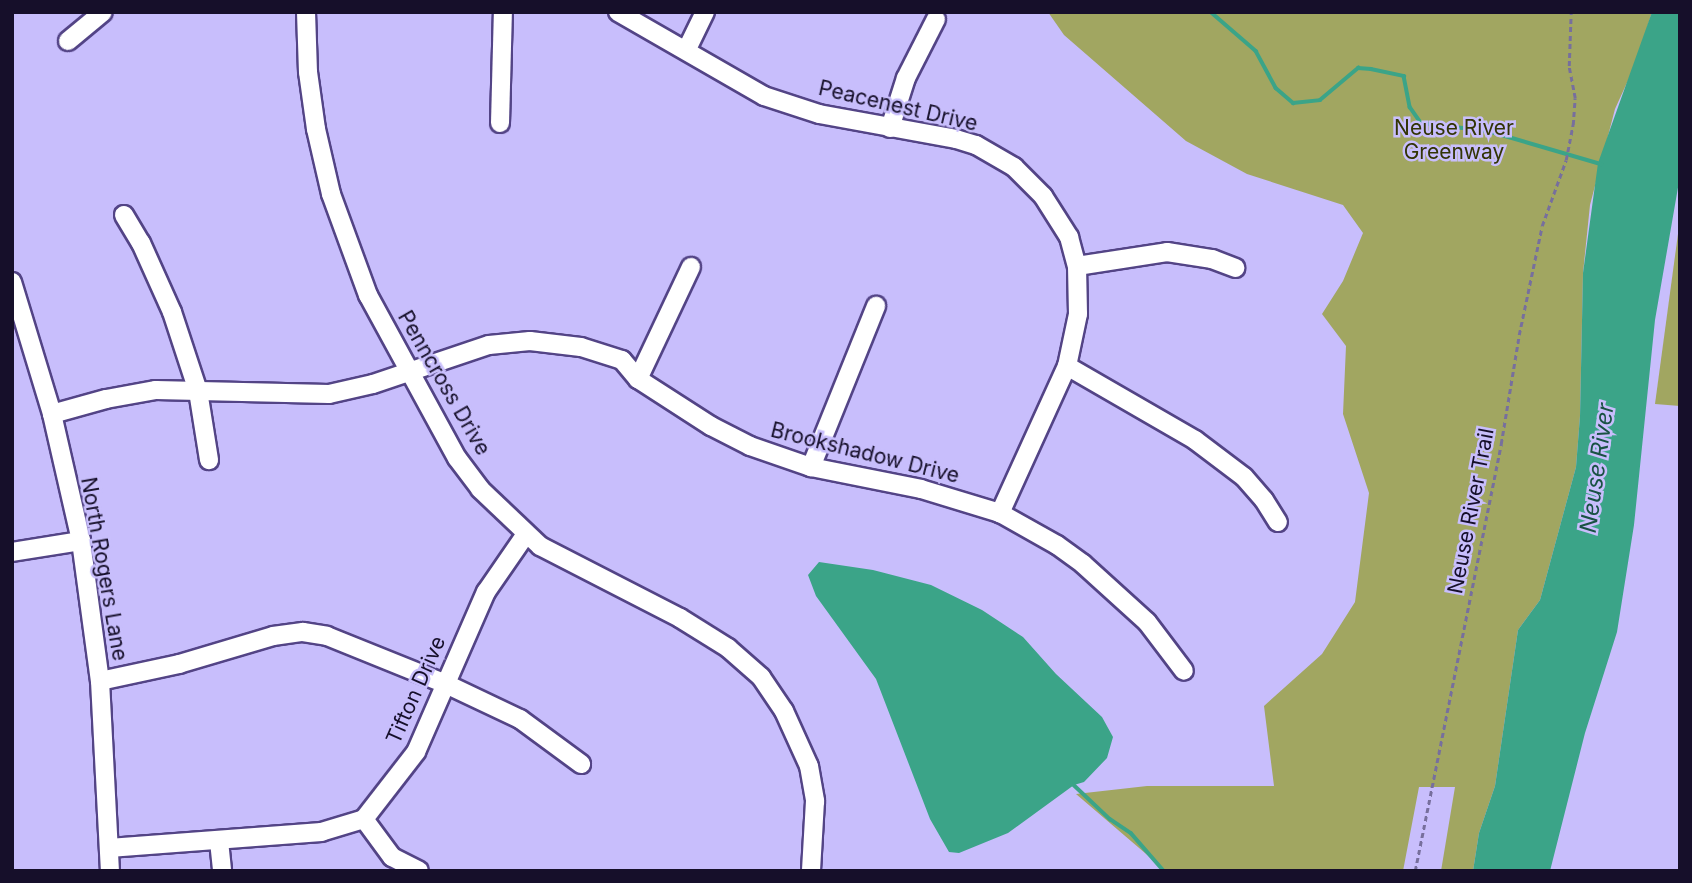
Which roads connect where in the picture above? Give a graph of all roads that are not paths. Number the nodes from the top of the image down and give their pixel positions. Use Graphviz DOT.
graph roads {
  1 [pos="103,12"];
  2 [pos="306,12"];
  3 [pos="503,12"];
  4 [pos="618,12"];
  5 [pos="705,12"];
  6 [pos="936,19"];
  7 [pos="68,41"];
  8 [pos="687,50"];
  9 [pos="500,123"];
  10 [pos="890,128"];
  11 [pos="124,215"];
  12 [pos="691,267"];
  13 [pos="1077,267"];
  14 [pos="1235,268"];
  15 [pos="12,282"];
  16 [pos="876,306"];
  17 [pos="1067,366"];
  18 [pos="410,372"];
  19 [pos="638,379"];
  20 [pos="198,391"];
  21 [pos="52,414"];
  22 [pos="209,460"];
  23 [pos="811,467"];
  24 [pos="1000,513"];
  25 [pos="1278,522"];
  26 [pos="526,534"];
  27 [pos="81,541"];
  28 [pos="12,552"];
  29 [pos="1184,671"];
  30 [pos="100,681"];
  31 [pos="446,684"];
  32 [pos="581,764"];
  33 [pos="363,819"];
  34 [pos="219,841"];
  35 [pos="109,848"];
  36 [pos="110,871"];
  37 [pos="222,871"];
  38 [pos="419,871"];
  39 [pos="811,871"];
  1 -- 7 [label="street"];
  2 -- 18 [label="street, Penncross Drive"];
  3 -- 9 [label="street"];
  4 -- 8 [label="street, Peacenest Drive"];
  5 -- 8 [label="street"];
  6 -- 10 [label="street"];
  8 -- 10 [label="street, Peacenest Drive"];
  10 -- 13 [label="street, Peacenest Drive"];
  11 -- 20 [label="street"];
  12 -- 19 [label="street"];
  13 -- 14 [label="street"];
  13 -- 17 [label="street, Peacenest Drive"];
  15 -- 21 [label="street, North Rogers Lane"];
  16 -- 23 [label="street"];
  17 -- 24 [label="street, Peacenest Drive"];
  17 -- 25 [label="street"];
  18 -- 19 [label="street, Brookshadow Drive"];
  18 -- 20 [label="street, Brookshadow Drive"];
  18 -- 26 [label="street, Penncross Drive"];
  19 -- 23 [label="street, Brookshadow Drive"];
  20 -- 21 [label="street, Brookshadow Drive"];
  20 -- 22 [label="street"];
  21 -- 27 [label="street, North Rogers Lane"];
  23 -- 24 [label="street, Brookshadow Drive"];
  24 -- 29 [label="street, Brookshadow Drive"];
  26 -- 31 [label="street, Tifton Drive"];
  26 -- 39 [label="street, Penncross Drive"];
  27 -- 28 [label="street"];
  27 -- 30 [label="street, North Rogers Lane"];
  30 -- 31 [label="street"];
  30 -- 35 [label="street, North Rogers Lane"];
  31 -- 32 [label="street"];
  31 -- 33 [label="street, Tifton Drive"];
  33 -- 34 [label="street"];
  33 -- 38 [label="street"];
  34 -- 35 [label="street"];
  34 -- 37 [label="street"];
  35 -- 36 [label="street, North Rogers Lane"];
}
